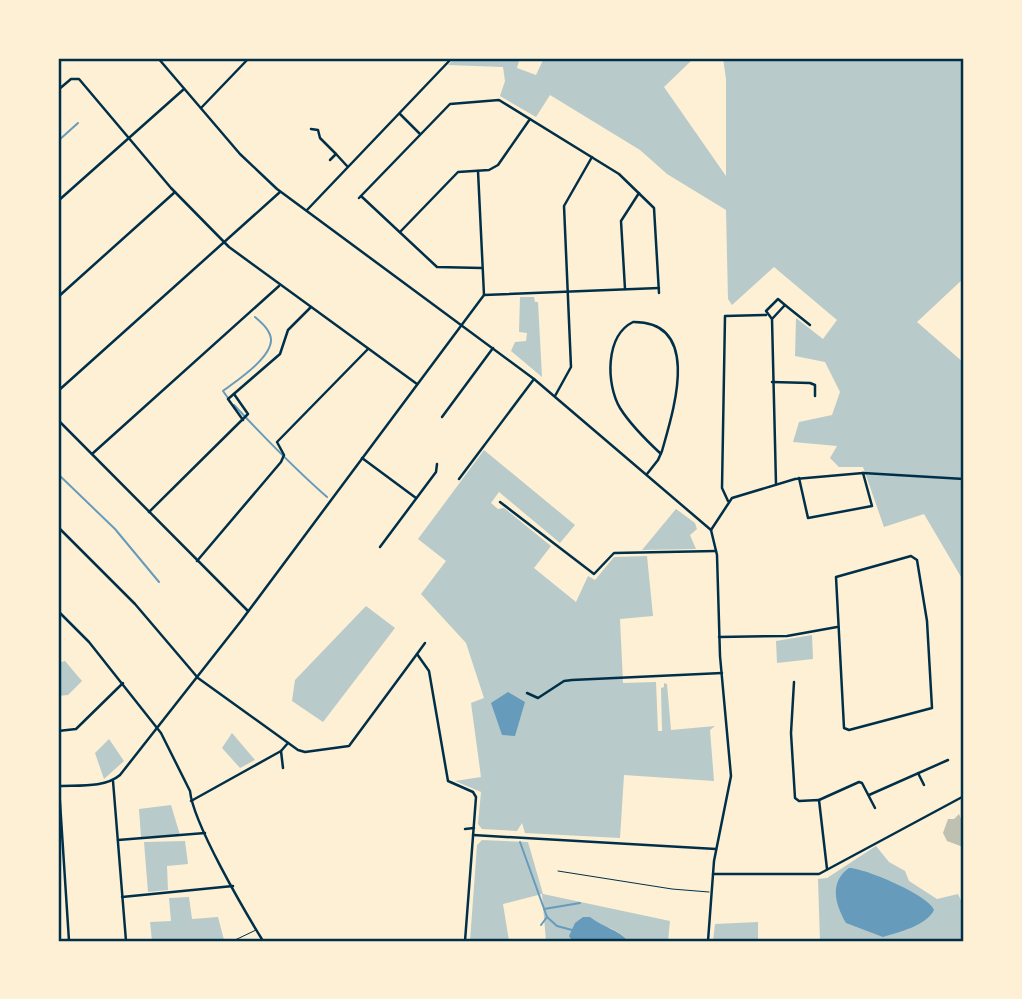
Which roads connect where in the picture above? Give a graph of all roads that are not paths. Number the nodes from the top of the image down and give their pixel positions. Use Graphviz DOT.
graph roads {
  1 [pos="158,58"];
  2 [pos="250,58"];
  3 [pos="452,58"];
  4 [pos="184,89"];
  5 [pos="58,90"];
  6 [pos="201,108"];
  7 [pos="400,113"];
  8 [pos="530,119"];
  9 [pos="311,129"];
  10 [pos="420,134"];
  11 [pos="129,138"];
  12 [pos="336,154"];
  13 [pos="592,157"];
  14 [pos="330,160"];
  15 [pos="348,167"];
  16 [pos="478,170"];
  17 [pos="175,192"];
  18 [pos="280,192"];
  19 [pos="639,193"];
  20 [pos="58,201"];
  21 [pos="305,211"];
  22 [pos="400,232"];
  23 [pos="225,243"];
  24 [pos="482,268"];
  25 [pos="280,285"];
  26 [pos="659,288"];
  27 [pos="625,289"];
  28 [pos="567,292"];
  29 [pos="659,293"];
  30 [pos="484,295"];
  31 [pos="58,297"];
  32 [pos="785,305"];
  33 [pos="311,307"];
  34 [pos="766,315"];
  35 [pos="772,319"];
  36 [pos="810,324"];
  37 [pos="461,325"];
  38 [pos="492,348"];
  39 [pos="368,349"];
  40 [pos="534,379"];
  41 [pos="772,382"];
  42 [pos="417,384"];
  43 [pos="58,391"];
  44 [pos="233,394"];
  45 [pos="555,396"];
  46 [pos="815,396"];
  47 [pos="442,417"];
  48 [pos="243,419"];
  49 [pos="58,420"];
  50 [pos="664,445"];
  51 [pos="655,446"];
  52 [pos="92,454"];
  53 [pos="661,454"];
  54 [pos="362,458"];
  55 [pos="437,464"];
  56 [pos="863,472"];
  57 [pos="647,474"];
  58 [pos="799,478"];
  59 [pos="459,479"];
  60 [pos="964,479"];
  61 [pos="776,484"];
  62 [pos="416,498"];
  63 [pos="728,501"];
  64 [pos="500,502"];
  65 [pos="149,512"];
  66 [pos="58,527"];
  67 [pos="710,530"];
  68 [pos="380,547"];
  69 [pos="716,551"];
  70 [pos="197,561"];
  71 [pos="58,611"];
  72 [pos="248,612"];
  73 [pos="838,626"];
  74 [pos="719,636"];
  75 [pos="425,643"];
  76 [pos="417,654"];
  77 [pos="722,673"];
  78 [pos="198,678"];
  79 [pos="794,682"];
  80 [pos="123,683"];
  81 [pos="527,694"];
  82 [pos="156,728"];
  83 [pos="58,731"];
  84 [pos="288,743"];
  85 [pos="281,751"];
  86 [pos="947,760"];
  87 [pos="283,768"];
  88 [pos="918,773"];
  89 [pos="113,781"];
  90 [pos="924,785"];
  91 [pos="58,786"];
  92 [pos="869,795"];
  93 [pos="963,797"];
  94 [pos="819,800"];
  95 [pos="191,802"];
  96 [pos="964,802"];
  97 [pos="874,808"];
  98 [pos="474,828"];
  99 [pos="465,829"];
  100 [pos="205,833"];
  101 [pos="473,835"];
  102 [pos="117,841"];
  103 [pos="716,849"];
  104 [pos="58,850"];
  105 [pos="63,850"];
  106 [pos="828,870"];
  107 [pos="558,871"];
  108 [pos="713,874"];
  109 [pos="233,886"];
  110 [pos="711,892"];
  111 [pos="122,897"];
  112 [pos="256,930"];
  113 [pos="69,941"];
  114 [pos="126,941"];
  115 [pos="233,941"];
  116 [pos="262,941"];
  117 [pos="465,941"];
  118 [pos="708,941"];
  1 -- 4 [label="street"];
  2 -- 6 [label="street"];
  3 -- 7 [label="street"];
  4 -- 6 [label="street"];
  4 -- 11 [label="street"];
  5 -- 11 [label="street"];
  6 -- 18 [label="street"];
  7 -- 10 [label="street"];
  7 -- 15 [label="street"];
  8 -- 10 [label="street"];
  8 -- 13 [label="street"];
  8 -- 16 [label="street"];
  9 -- 12 [label="street"];
  10 -- 22 [label="street"];
  11 -- 17 [label="street"];
  11 -- 20 [label="street"];
  12 -- 14 [label="street"];
  12 -- 15 [label="street"];
  13 -- 19 [label="street"];
  13 -- 28 [label="street"];
  15 -- 21 [label="street"];
  16 -- 22 [label="street"];
  16 -- 24 [label="street"];
  17 -- 23 [label="street"];
  17 -- 31 [label="street"];
  18 -- 21 [label="street"];
  18 -- 23 [label="street"];
  19 -- 26 [label="street"];
  19 -- 27 [label="street"];
  21 -- 37 [label="street"];
  22 -- 24 [label="street"];
  23 -- 25 [label="street"];
  23 -- 43 [label="street"];
  24 -- 30 [label="street"];
  25 -- 33 [label="street"];
  25 -- 52 [label="street"];
  26 -- 27 [label="street"];
  26 -- 29 [label="street"];
  27 -- 28 [label="street"];
  28 -- 30 [label="street"];
  28 -- 45 [label="street"];
  30 -- 37 [label="street"];
  32 -- 34 [label="street"];
  32 -- 35 [label="street"];
  32 -- 36 [label="street"];
  33 -- 39 [label="street"];
  33 -- 44 [label="street"];
  34 -- 35 [label="street"];
  34 -- 63 [label="street"];
  35 -- 41 [label="street"];
  37 -- 38 [label="street"];
  37 -- 42 [label="street"];
  38 -- 40 [label="street"];
  38 -- 47 [label="street"];
  39 -- 42 [label="street"];
  39 -- 70 [label="street"];
  40 -- 45 [label="street"];
  40 -- 59 [label="street"];
  41 -- 46 [label="street"];
  41 -- 61 [label="street"];
  42 -- 54 [label="street"];
  44 -- 48 [label="street"];
  44 -- 48 [label="street"];
  45 -- 57 [label="street"];
  48 -- 65 [label="street"];
  49 -- 52 [label="street"];
  50 -- 51 [label="street"];
  50 -- 51 [label="street"];
  50 -- 53 [label="street"];
  51 -- 53 [label="street"];
  52 -- 65 [label="street"];
  53 -- 57 [label="street"];
  54 -- 62 [label="street"];
  54 -- 72 [label="street"];
  55 -- 62 [label="street"];
  56 -- 58 [label="street"];
  56 -- 58 [label="street"];
  56 -- 60 [label="street"];
  57 -- 67 [label="street"];
  58 -- 61 [label="street"];
  61 -- 63 [label="street"];
  62 -- 68 [label="street"];
  63 -- 67 [label="street"];
  64 -- 69 [label="street"];
  65 -- 70 [label="street"];
  66 -- 78 [label="street"];
  67 -- 69 [label="street"];
  69 -- 74 [label="street"];
  70 -- 72 [label="street"];
  71 -- 80 [label="street"];
  72 -- 78 [label="street"];
  73 -- 73 [label="street"];
  73 -- 74 [label="street"];
  74 -- 77 [label="street"];
  75 -- 76 [label="street"];
  76 -- 84 [label="street"];
  76 -- 98 [label="street"];
  77 -- 81 [label="street"];
  77 -- 103 [label="street"];
  78 -- 82 [label="street"];
  78 -- 84 [label="street"];
  79 -- 94 [label="street"];
  80 -- 82 [label="street"];
  80 -- 83 [label="street"];
  82 -- 89 [label="street"];
  82 -- 95 [label="street"];
  84 -- 85 [label="street"];
  85 -- 87 [label="street"];
  85 -- 95 [label="street"];
  86 -- 88 [label="street"];
  88 -- 90 [label="street"];
  88 -- 92 [label="street"];
  89 -- 91 [label="street"];
  89 -- 102 [label="street"];
  91 -- 105 [label="street"];
  92 -- 94 [label="street"];
  92 -- 97 [label="street"];
  93 -- 96 [label="street"];
  93 -- 106 [label="street"];
  94 -- 106 [label="street"];
  95 -- 100 [label="street"];
  98 -- 99 [label="street"];
  98 -- 101 [label="street"];
  100 -- 102 [label="street"];
  100 -- 109 [label="street"];
  101 -- 103 [label="street"];
  101 -- 117 [label="street"];
  102 -- 111 [label="street"];
  103 -- 108 [label="street"];
  104 -- 105 [label="street"];
  105 -- 113 [label="street"];
  106 -- 108 [label="street"];
  107 -- 110 [label="lane"];
  108 -- 110 [label="street"];
  109 -- 111 [label="street"];
  109 -- 112 [label="street"];
  110 -- 118 [label="street"];
  111 -- 114 [label="street"];
  112 -- 115 [label="lane"];
  112 -- 116 [label="street"];
}
